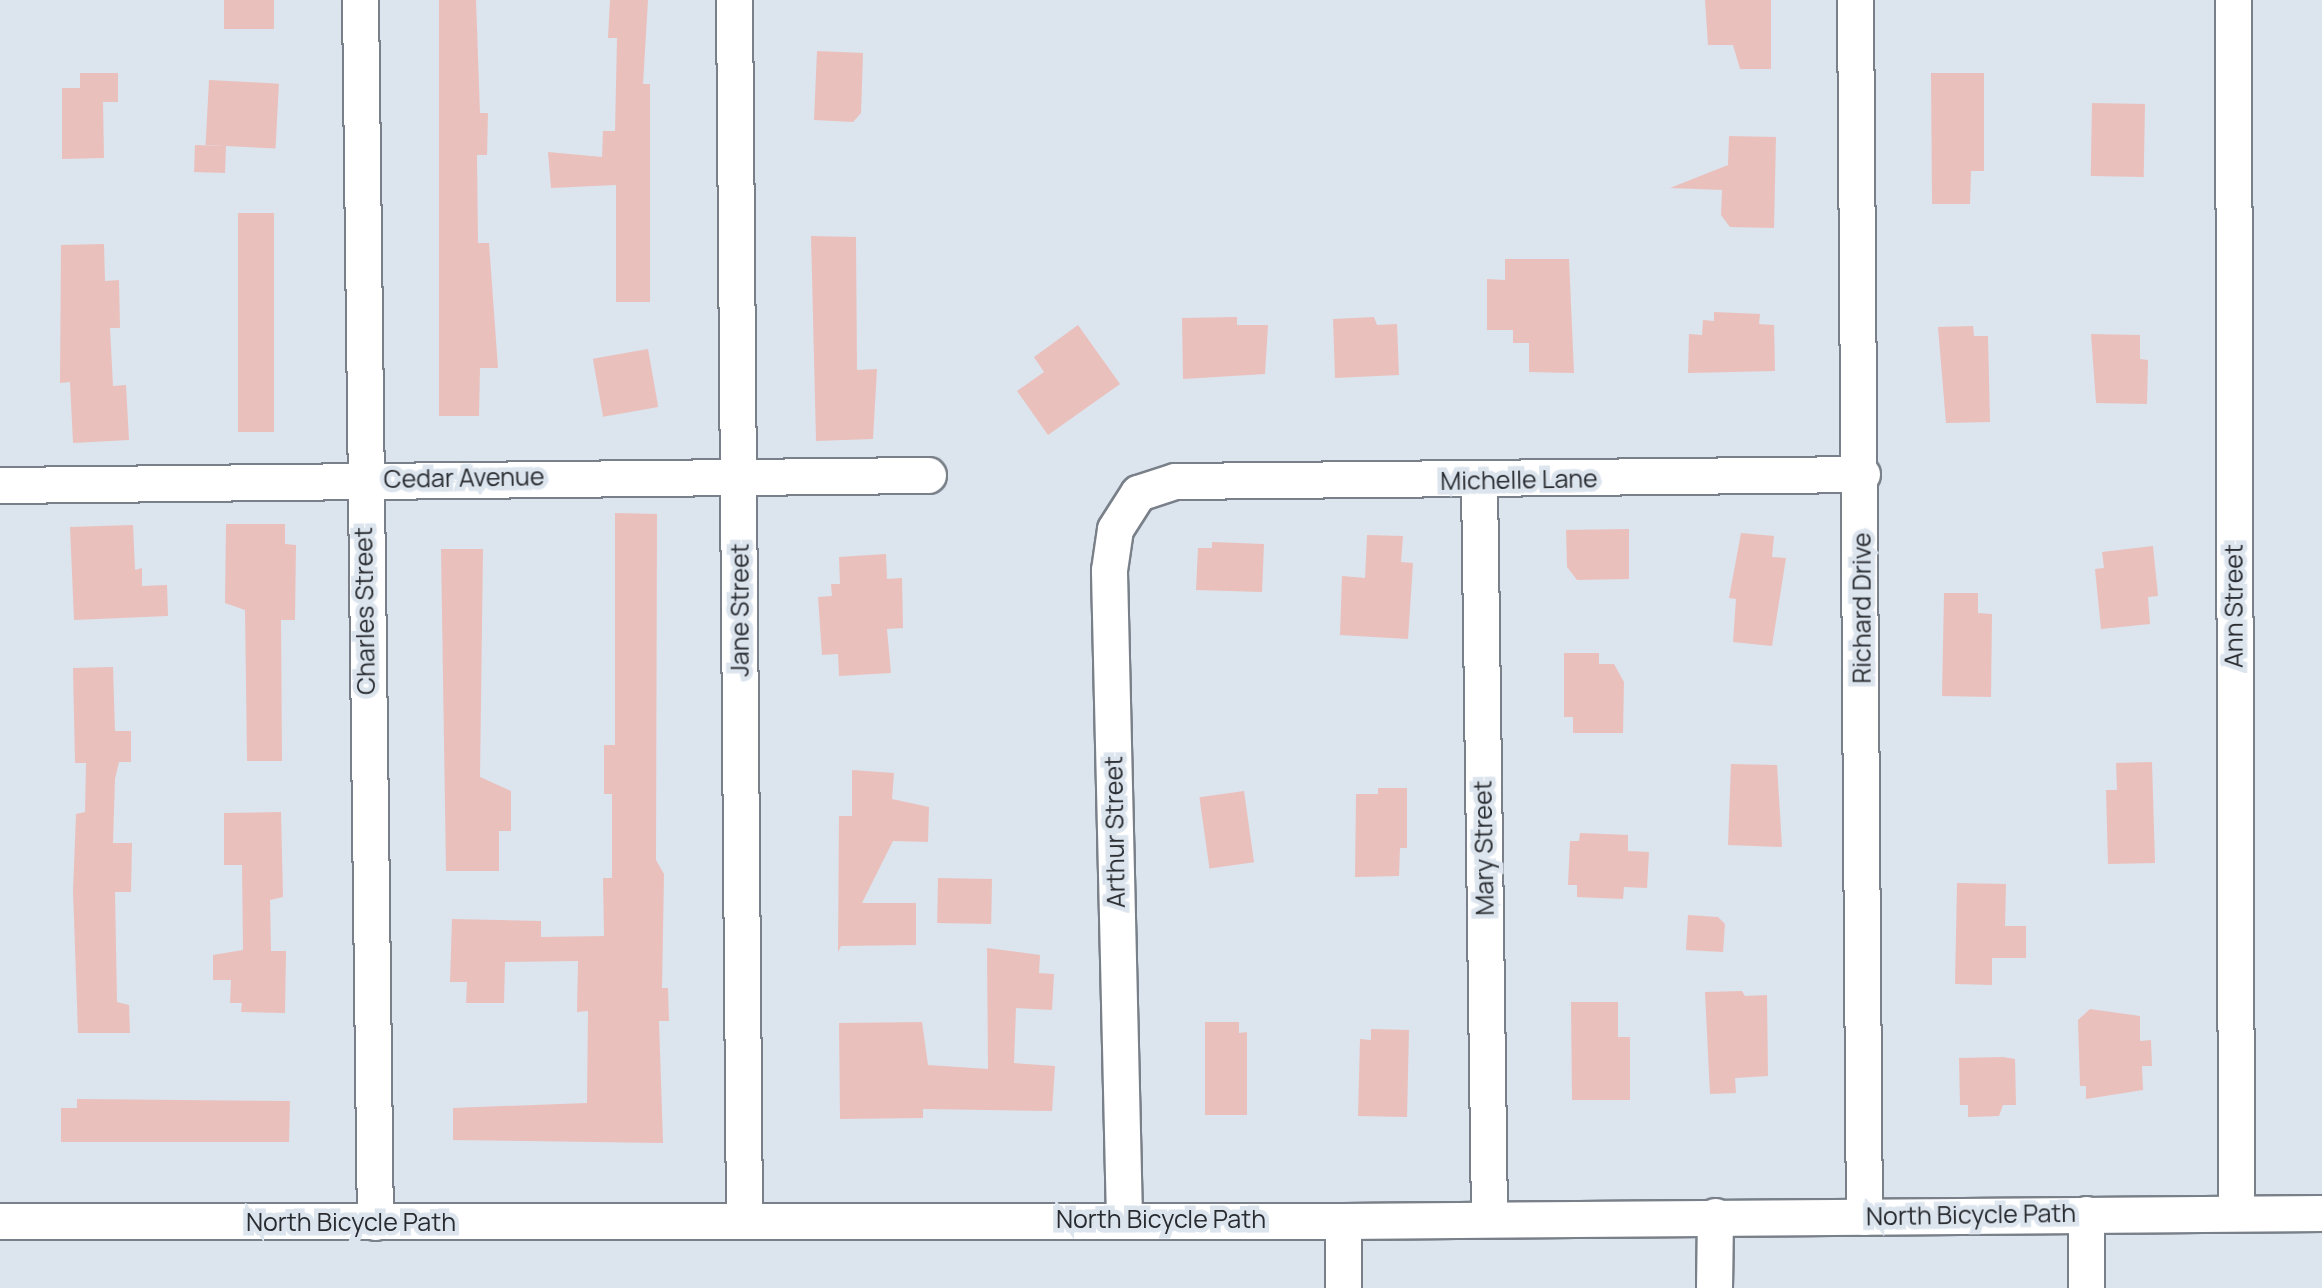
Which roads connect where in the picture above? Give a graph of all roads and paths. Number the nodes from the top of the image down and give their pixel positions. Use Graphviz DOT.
graph roads {
  1 [pos="360,0"];
  2 [pos="734,0"];
  3 [pos="1855,0"];
  4 [pos="2233,0"];
  5 [pos="739,474"];
  6 [pos="1862,474"];
  7 [pos="928,475"];
  8 [pos="364,480"];
  9 [pos="1175,481"];
  10 [pos="1479,481"];
  11 [pos="0,485"];
  12 [pos="0,1208"];
  13 [pos="2236,1211"];
  14 [pos="2322,1212"];
  15 [pos="2086,1214"];
  16 [pos="1489,1216"];
  17 [pos="1714,1216"];
  18 [pos="1864,1217"];
  19 [pos="1124,1218"];
  20 [pos="744,1220"];
  21 [pos="0,1221"];
  22 [pos="1343,1221"];
  23 [pos="374,1222"];
  24 [pos="1344,1288"];
  25 [pos="1714,1288"];
  26 [pos="2086,1288"];
  1 -- 8 [label="street, Charles Street"];
  2 -- 5 [label="street, Jane Street"];
  3 -- 6 [label="street, Richard Drive"];
  4 -- 13 [label="street, Ann Street"];
  5 -- 7 [label="street, Cedar Avenue"];
  5 -- 8 [label="street, Cedar Avenue"];
  5 -- 20 [label="street, Jane Street"];
  6 -- 10 [label="street, Michelle Lane"];
  6 -- 18 [label="street, Richard Drive"];
  8 -- 11 [label="street, Cedar Avenue"];
  8 -- 23 [label="street, Charles Street"];
  9 -- 10 [label="street, Michelle Lane"];
  9 -- 19 [label="street, Arthur Street"];
  10 -- 16 [label="street, Mary Street"];
  12 -- 21 [label="street"];
  13 -- 14 [label="street, North Bicycle Path"];
  13 -- 15 [label="street, North Bicycle Path"];
  15 -- 18 [label="street, North Bicycle Path"];
  15 -- 26 [label="street"];
  16 -- 17 [label="street, North Bicycle Path"];
  16 -- 22 [label="street, North Bicycle Path"];
  17 -- 18 [label="street, North Bicycle Path"];
  17 -- 25 [label="street"];
  19 -- 20 [label="street, North Bicycle Path"];
  19 -- 22 [label="street, North Bicycle Path"];
  20 -- 23 [label="street, North Bicycle Path"];
  21 -- 23 [label="street, North Bicycle Path"];
  22 -- 24 [label="street"];
}
